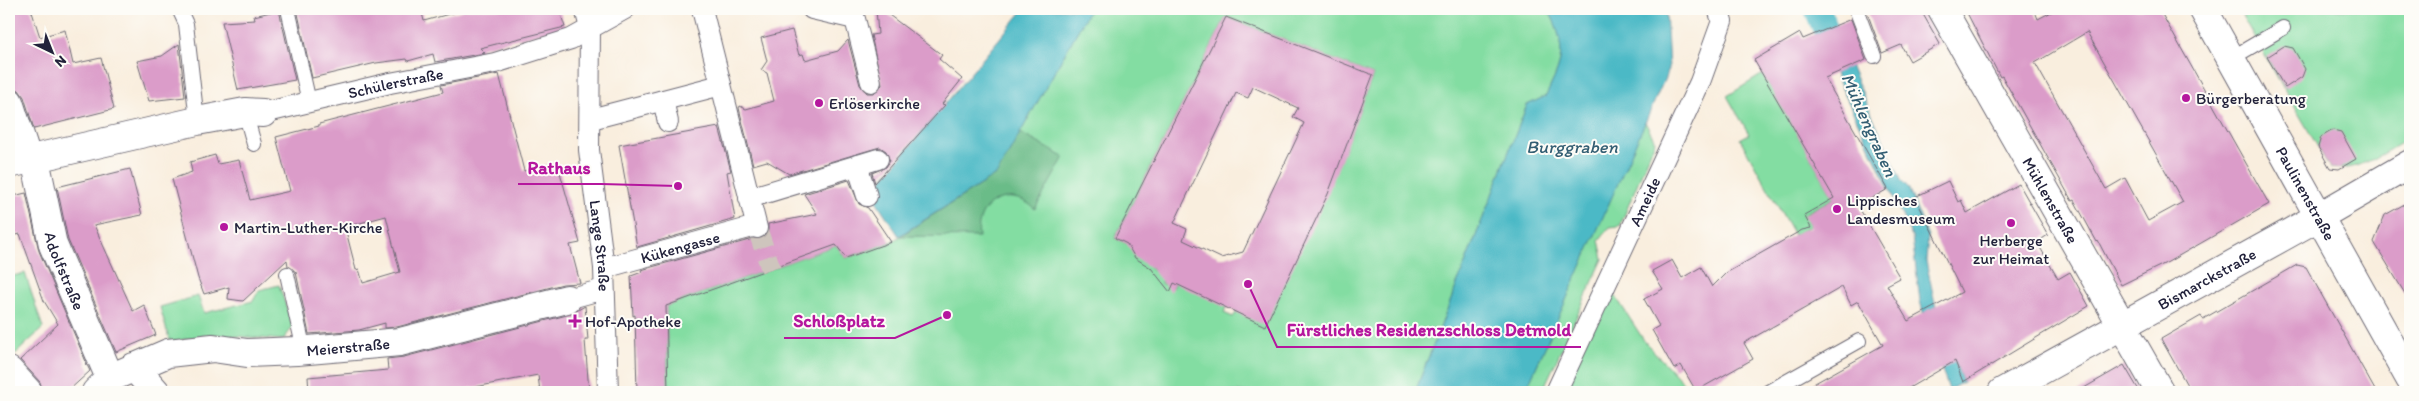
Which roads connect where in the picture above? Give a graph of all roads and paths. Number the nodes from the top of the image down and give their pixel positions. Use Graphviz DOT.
graph roads {
  1 [pos="179,9"];
  2 [pos="288,9"];
  3 [pos="585,9"];
  4 [pos="625,9"];
  5 [pos="702,9"];
  6 [pos="812,9"];
  7 [pos="1718,9"];
  8 [pos="1856,9"];
  9 [pos="1942,9"];
  10 [pos="2211,12"];
  11 [pos="590,28"];
  12 [pos="2283,28"];
  13 [pos="1874,56"];
  14 [pos="2230,59"];
  15 [pos="871,82"];
  16 [pos="721,85"];
  17 [pos="662,100"];
  18 [pos="9,102"];
  19 [pos="309,102"];
  20 [pos="254,113"];
  21 [pos="591,119"];
  22 [pos="197,121"];
  23 [pos="668,122"];
  24 [pos="254,144"];
  25 [pos="878,159"];
  26 [pos="24,161"];
  27 [pos="2410,164"];
  28 [pos="857,165"];
  29 [pos="867,196"];
  30 [pos="749,198"];
  31 [pos="2320,216"];
  32 [pos="604,268"];
  33 [pos="287,274"];
  34 [pos="604,289"];
  35 [pos="567,299"];
  36 [pos="2122,325"];
  37 [pos="1859,341"];
  38 [pos="297,351"];
  39 [pos="9,371"];
  40 [pos="2410,378"];
  41 [pos="113,379"];
  42 [pos="28,392"];
  43 [pos="156,392"];
  44 [pos="608,392"];
  45 [pos="1556,392"];
  46 [pos="1768,392"];
  47 [pos="2002,392"];
  48 [pos="2160,392"];
  1 -- 22 [label="lane"];
  2 -- 19 [label="lane"];
  3 -- 11 [label="street, Lange Straße"];
  4 -- 11 [label="street, Schülerstraße"];
  5 -- 16 [label="street"];
  6 -- 15 [label="street"];
  7 -- 45 [label="street, Ameide"];
  8 -- 13 [label="lane"];
  9 -- 36 [label="street, Mühlenstraße"];
  10 -- 14 [label="street, Paulinenstraße"];
  11 -- 19 [label="street, Schülerstraße"];
  11 -- 21 [label="street, Lange Straße"];
  12 -- 14 [label="lane"];
  14 -- 31 [label="street, Paulinenstraße"];
  16 -- 17 [label="street"];
  16 -- 30 [label="street"];
  17 -- 21 [label="street"];
  17 -- 23 [label="street"];
  18 -- 26 [label="street, Adolfstraße"];
  19 -- 20 [label="street, Schülerstraße"];
  20 -- 22 [label="street, Schülerstraße"];
  20 -- 24 [label="lane"];
  21 -- 32 [label="street, Lange Straße"];
  22 -- 26 [label="street, Schülerstraße"];
  25 -- 28 [label="street"];
  26 -- 41 [label="street, Adolfstraße"];
  27 -- 31 [label="street, Bismarckstraße"];
  28 -- 29 [label="street"];
  28 -- 30 [label="street"];
  30 -- 32 [label="street, Kükengasse"];
  31 -- 36 [label="street, Bismarckstraße"];
  31 -- 40 [label="street, Paulinenstraße"];
  32 -- 34 [label="street, Lange Straße"];
  33 -- 38 [label="lane"];
  34 -- 35 [label="street, Meierstraße"];
  34 -- 44 [label="street, Lange Straße"];
  35 -- 38 [label="street, Meierstraße"];
  36 -- 47 [label="street, Bismarckstraße"];
  36 -- 48 [label="street, Mühlenstraße"];
  37 -- 46 [label="lane"];
  38 -- 41 [label="street, Meierstraße"];
  39 -- 42 [label="street"];
  41 -- 43 [label="street, Adolfstraße"];
}
